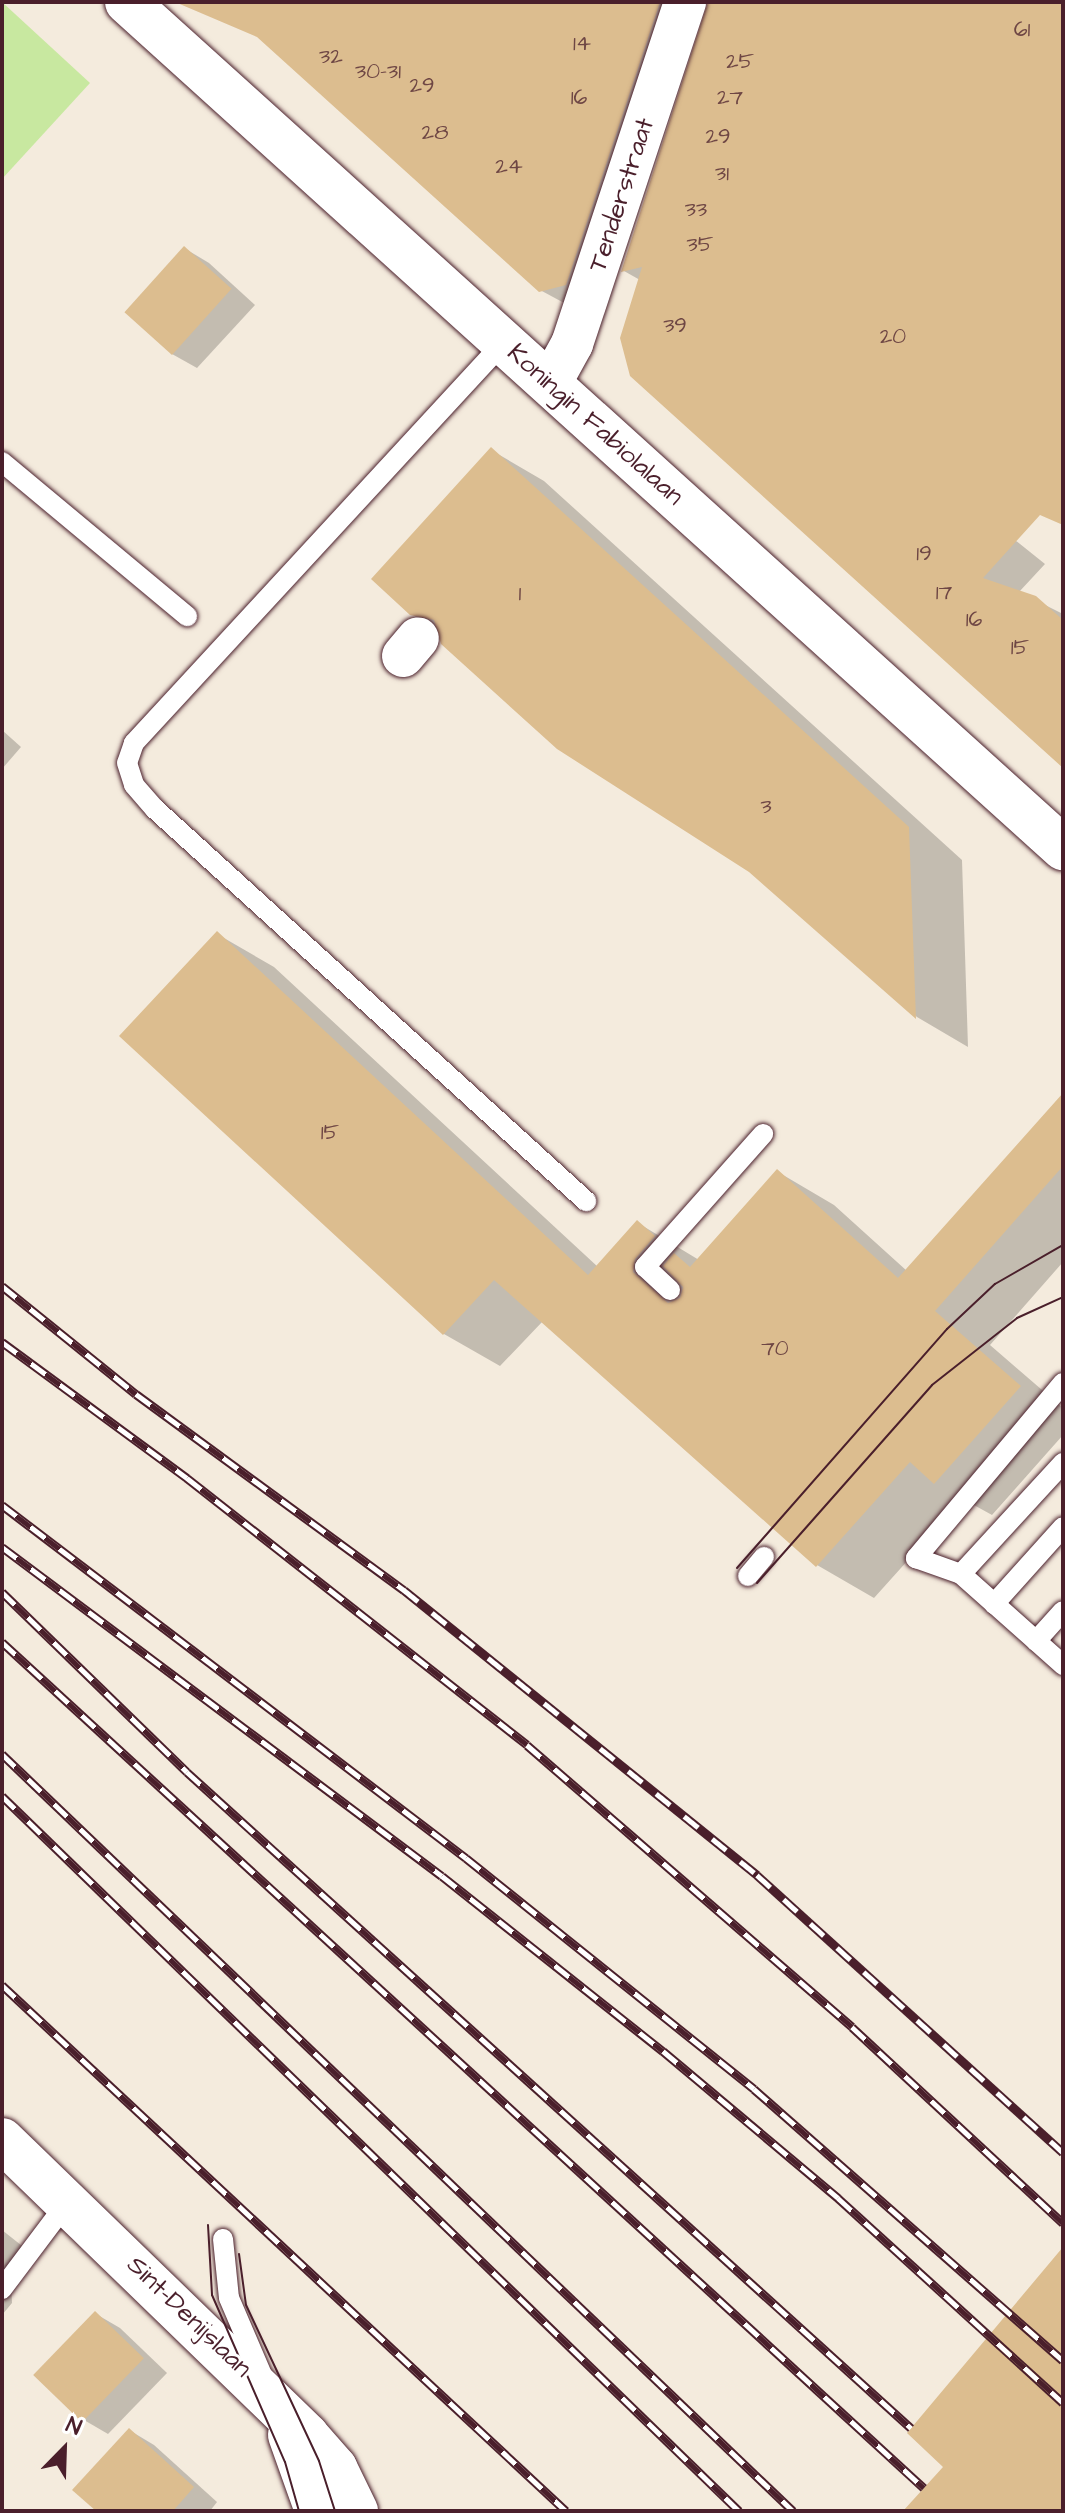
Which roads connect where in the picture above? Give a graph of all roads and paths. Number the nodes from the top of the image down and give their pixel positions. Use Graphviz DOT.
graph roads {
  1 [pos="127,2"];
  2 [pos="685,2"];
  3 [pos="504,342"];
  4 [pos="550,384"];
  5 [pos="2,462"];
  6 [pos="187,616"];
  7 [pos="1063,848"];
  8 [pos="763,1134"];
  9 [pos="586,1201"];
  10 [pos="670,1290"];
  11 [pos="1063,1383"];
  12 [pos="1063,1463"];
  13 [pos="1063,1527"];
  14 [pos="764,1557"];
  15 [pos="961,1574"];
  16 [pos="748,1576"];
  17 [pos="994,1604"];
  18 [pos="1063,1611"];
  19 [pos="1036,1641"];
  20 [pos="1063,1665"];
  21 [pos="2,2140"];
  22 [pos="69,2200"];
  23 [pos="223,2239"];
  24 [pos="2,2289"];
  25 [pos="276,2403"];
  26 [pos="317,2511"];
  27 [pos="356,2511"];
  1 -- 3 [label="street, Koningin Fabiolalaan"];
  2 -- 4 [label="street, Tenderstraat"];
  3 -- 4 [label="street, Koningin Fabiolalaan"];
  3 -- 9 [label="lane"];
  4 -- 7 [label="street, Koningin Fabiolalaan"];
  5 -- 6 [label="lane"];
  8 -- 10 [label="lane"];
  11 -- 15 [label="lane"];
  12 -- 15 [label="lane"];
  13 -- 17 [label="lane"];
  14 -- 16 [label="lane"];
  15 -- 17 [label="lane"];
  17 -- 19 [label="lane"];
  18 -- 19 [label="lane"];
  19 -- 20 [label="lane"];
  21 -- 22 [label="street, Sint-Denijslaan"];
  22 -- 24 [label="lane"];
  22 -- 25 [label="street, Sint-Denijslaan"];
  23 -- 25 [label="lane"];
  25 -- 26 [label="street"];
  25 -- 27 [label="street, Sint-Denijslaan"];
}
